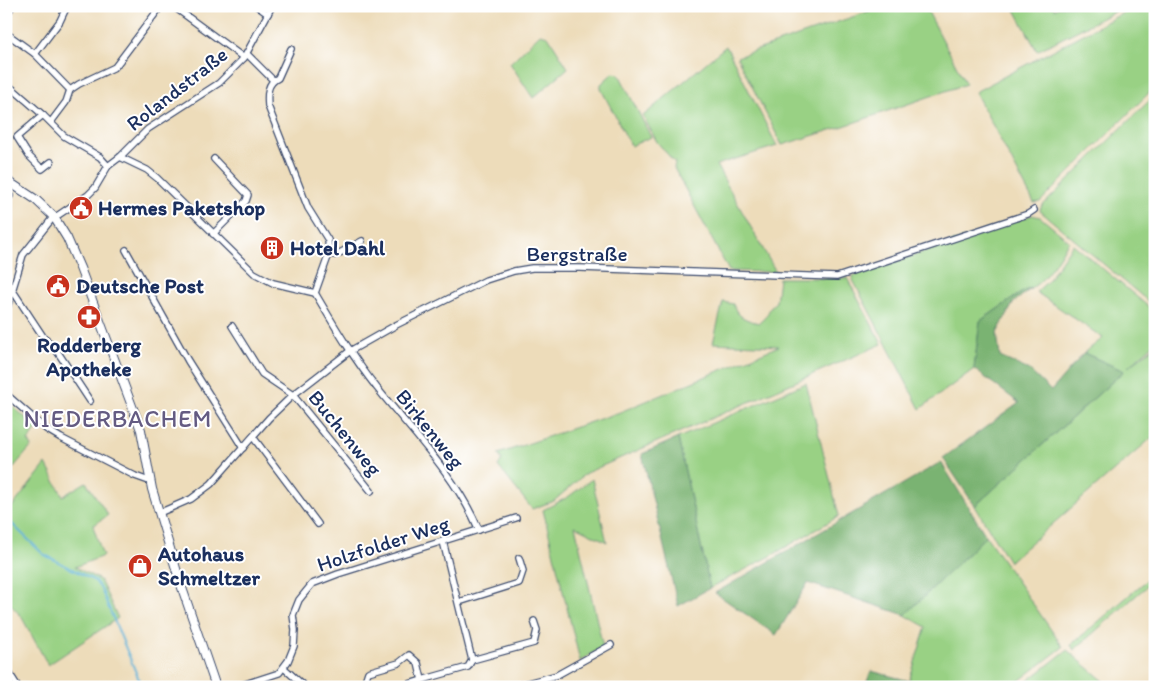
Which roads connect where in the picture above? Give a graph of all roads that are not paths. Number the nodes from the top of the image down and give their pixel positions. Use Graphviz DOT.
graph roads {
  1 [pos="12,6"];
  2 [pos="67,6"];
  3 [pos="161,6"];
  4 [pos="173,6"];
  5 [pos="257,6"];
  6 [pos="272,6"];
  7 [pos="268,14"];
  8 [pos="6,15"];
  9 [pos="6,33"];
  10 [pos="291,49"];
  11 [pos="35,54"];
  12 [pos="246,56"];
  13 [pos="273,80"];
  14 [pos="6,84"];
  15 [pos="70,90"];
  16 [pos="43,115"];
  17 [pos="51,122"];
  18 [pos="120,157"];
  19 [pos="214,159"];
  20 [pos="51,162"];
  21 [pos="108,166"];
  22 [pos="6,180"];
  23 [pos="1034,210"];
  24 [pos="54,217"];
  25 [pos="213,234"];
  26 [pos="362,241"];
  27 [pos="126,250"];
  28 [pos="329,254"];
  29 [pos="13,291"];
  30 [pos="314,292"];
  31 [pos="6,310"];
  32 [pos="232,326"];
  33 [pos="350,351"];
  34 [pos="6,394"];
  35 [pos="293,395"];
  36 [pos="90,401"];
  37 [pos="253,436"];
  38 [pos="243,448"];
  39 [pos="149,481"];
  40 [pos="371,491"];
  41 [pos="159,513"];
  42 [pos="516,518"];
  43 [pos="318,524"];
  44 [pos="479,530"];
  45 [pos="443,541"];
  46 [pos="519,558"];
  47 [pos="459,602"];
  48 [pos="534,620"];
  49 [pos="611,645"];
  50 [pos="472,660"];
  51 [pos="6,668"];
  52 [pos="284,668"];
  53 [pos="422,680"];
  54 [pos="406,686"];
  55 [pos="18,687"];
  56 [pos="216,687"];
  57 [pos="236,687"];
  58 [pos="305,687"];
  59 [pos="367,687"];
  60 [pos="512,687"];
  1 -- 8 [label="street"];
  2 -- 11 [label="street"];
  3 -- 15 [label="street"];
  4 -- 12 [label="street"];
  5 -- 7 [label="street"];
  6 -- 7 [label="street, Rolandstraße"];
  7 -- 12 [label="street, Rolandstraße"];
  9 -- 11 [label="street"];
  10 -- 13 [label="street"];
  11 -- 15 [label="street"];
  12 -- 13 [label="street"];
  12 -- 18 [label="street, Rolandstraße"];
  13 -- 28 [label="street"];
  14 -- 16 [label="street"];
  15 -- 17 [label="street"];
  16 -- 17 [label="street"];
  16 -- 20 [label="street"];
  17 -- 21 [label="street"];
  18 -- 21 [label="street, Rolandstraße"];
  18 -- 25 [label="street"];
  19 -- 25 [label="street"];
  21 -- 24 [label="street"];
  22 -- 24 [label="main road"];
  23 -- 33 [label="street, Bergstraße"];
  24 -- 29 [label="street"];
  24 -- 39 [label="main road"];
  25 -- 30 [label="street"];
  26 -- 28 [label="street"];
  27 -- 38 [label="street"];
  28 -- 30 [label="street"];
  29 -- 31 [label="street"];
  29 -- 36 [label="street"];
  30 -- 33 [label="street, Birkenweg"];
  32 -- 35 [label="street, Buchenweg"];
  33 -- 35 [label="street, Bergstraße"];
  33 -- 44 [label="street, Birkenweg"];
  34 -- 39 [label="street"];
  35 -- 37 [label="street, Bergstraße"];
  35 -- 40 [label="street, Buchenweg"];
  37 -- 38 [label="street, Bergstraße"];
  37 -- 43 [label="street"];
  38 -- 41 [label="street, Bergstraße"];
  39 -- 41 [label="main road"];
  41 -- 56 [label="main road"];
  42 -- 44 [label="street, Holzfolder Weg"];
  44 -- 45 [label="street, Holzfolder Weg"];
  45 -- 47 [label="street"];
  45 -- 52 [label="street, Holzfolder Weg"];
  46 -- 47 [label="street"];
  47 -- 50 [label="street"];
  48 -- 50 [label="street"];
  49 -- 60 [label="street"];
  50 -- 53 [label="street"];
  51 -- 55 [label="street"];
  52 -- 57 [label="street"];
  52 -- 58 [label="street"];
  53 -- 54 [label="street"];
  53 -- 59 [label="street"];
}
